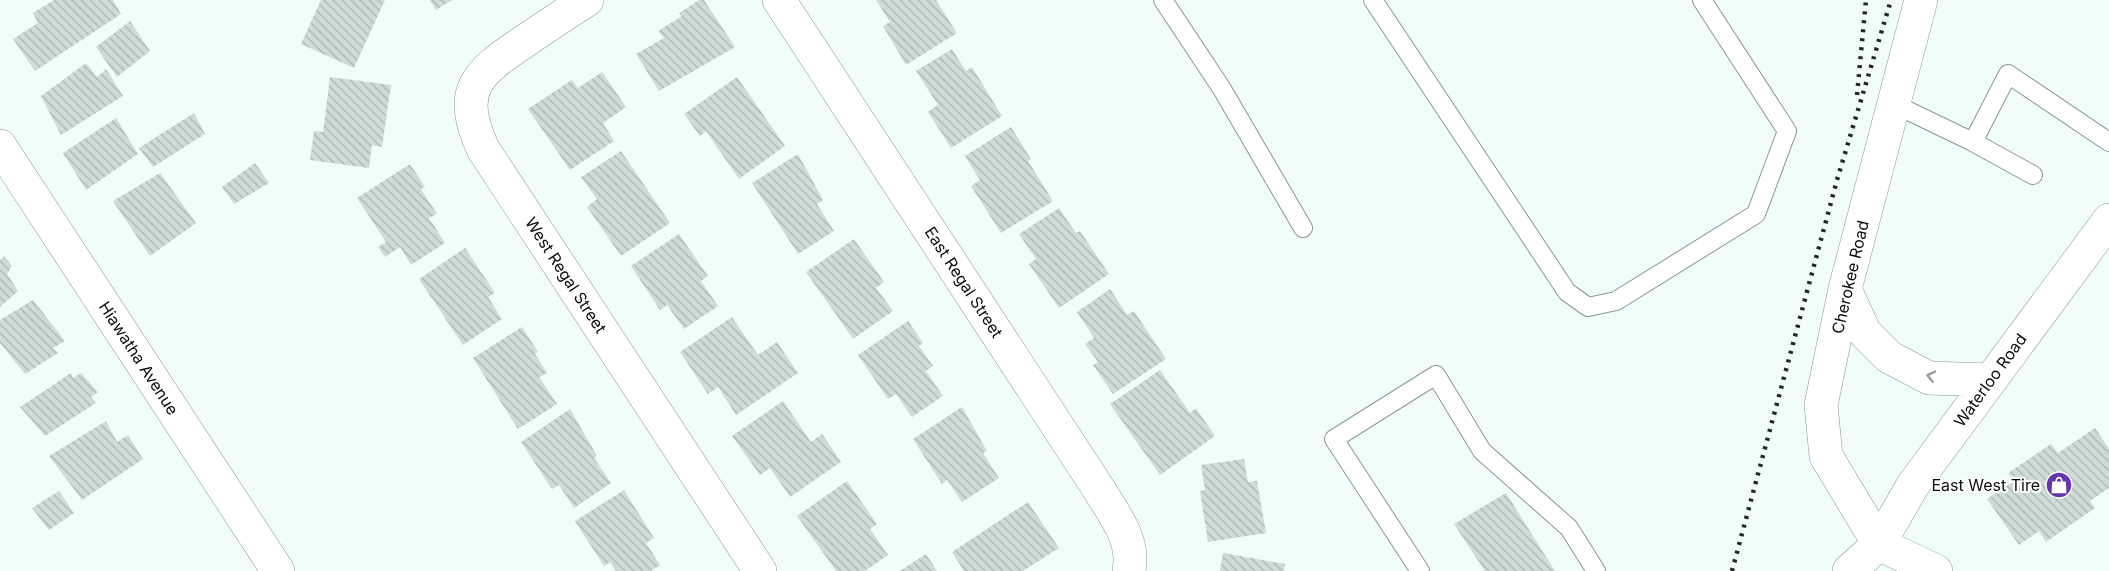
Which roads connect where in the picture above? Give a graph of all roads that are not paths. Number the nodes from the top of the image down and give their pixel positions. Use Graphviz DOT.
graph roads {
  1 [pos="779,0"];
  2 [pos="1163,0"];
  3 [pos="1373,0"];
  4 [pos="1702,0"];
  5 [pos="583,1"];
  6 [pos="1911,4"];
  7 [pos="1894,104"];
  8 [pos="1973,142"];
  9 [pos="2109,142"];
  10 [pos="0,146"];
  11 [pos="2033,175"];
  12 [pos="2109,220"];
  13 [pos="1303,228"];
  14 [pos="1845,289"];
  15 [pos="1989,380"];
  16 [pos="1877,558"];
  17 [pos="278,571"];
  18 [pos="760,571"];
  19 [pos="1129,571"];
  20 [pos="1420,571"];
  21 [pos="1596,571"];
  22 [pos="1849,571"];
  23 [pos="1936,571"];
  1 -- 19 [label="street, East Regal Street"];
  2 -- 13 [label="lane"];
  3 -- 4 [label="lane"];
  5 -- 18 [label="street, West Regal Street"];
  6 -- 7 [label="street, Cherokee Road"];
  7 -- 8 [label="lane"];
  7 -- 14 [label="street, Cherokee Road"];
  8 -- 9 [label="lane"];
  8 -- 11 [label="lane"];
  10 -- 17 [label="street, Hiawatha Avenue"];
  12 -- 15 [label="street, Waterloo Road"];
  15 -- 14 [label="street, one-way"];
  14 -- 16 [label="street, Cherokee Road"];
  15 -- 16 [label="street, Waterloo Road"];
  16 -- 22 [label="street, Waterloo Road"];
  16 -- 23 [label="street"];
  20 -- 21 [label="lane"];
}
